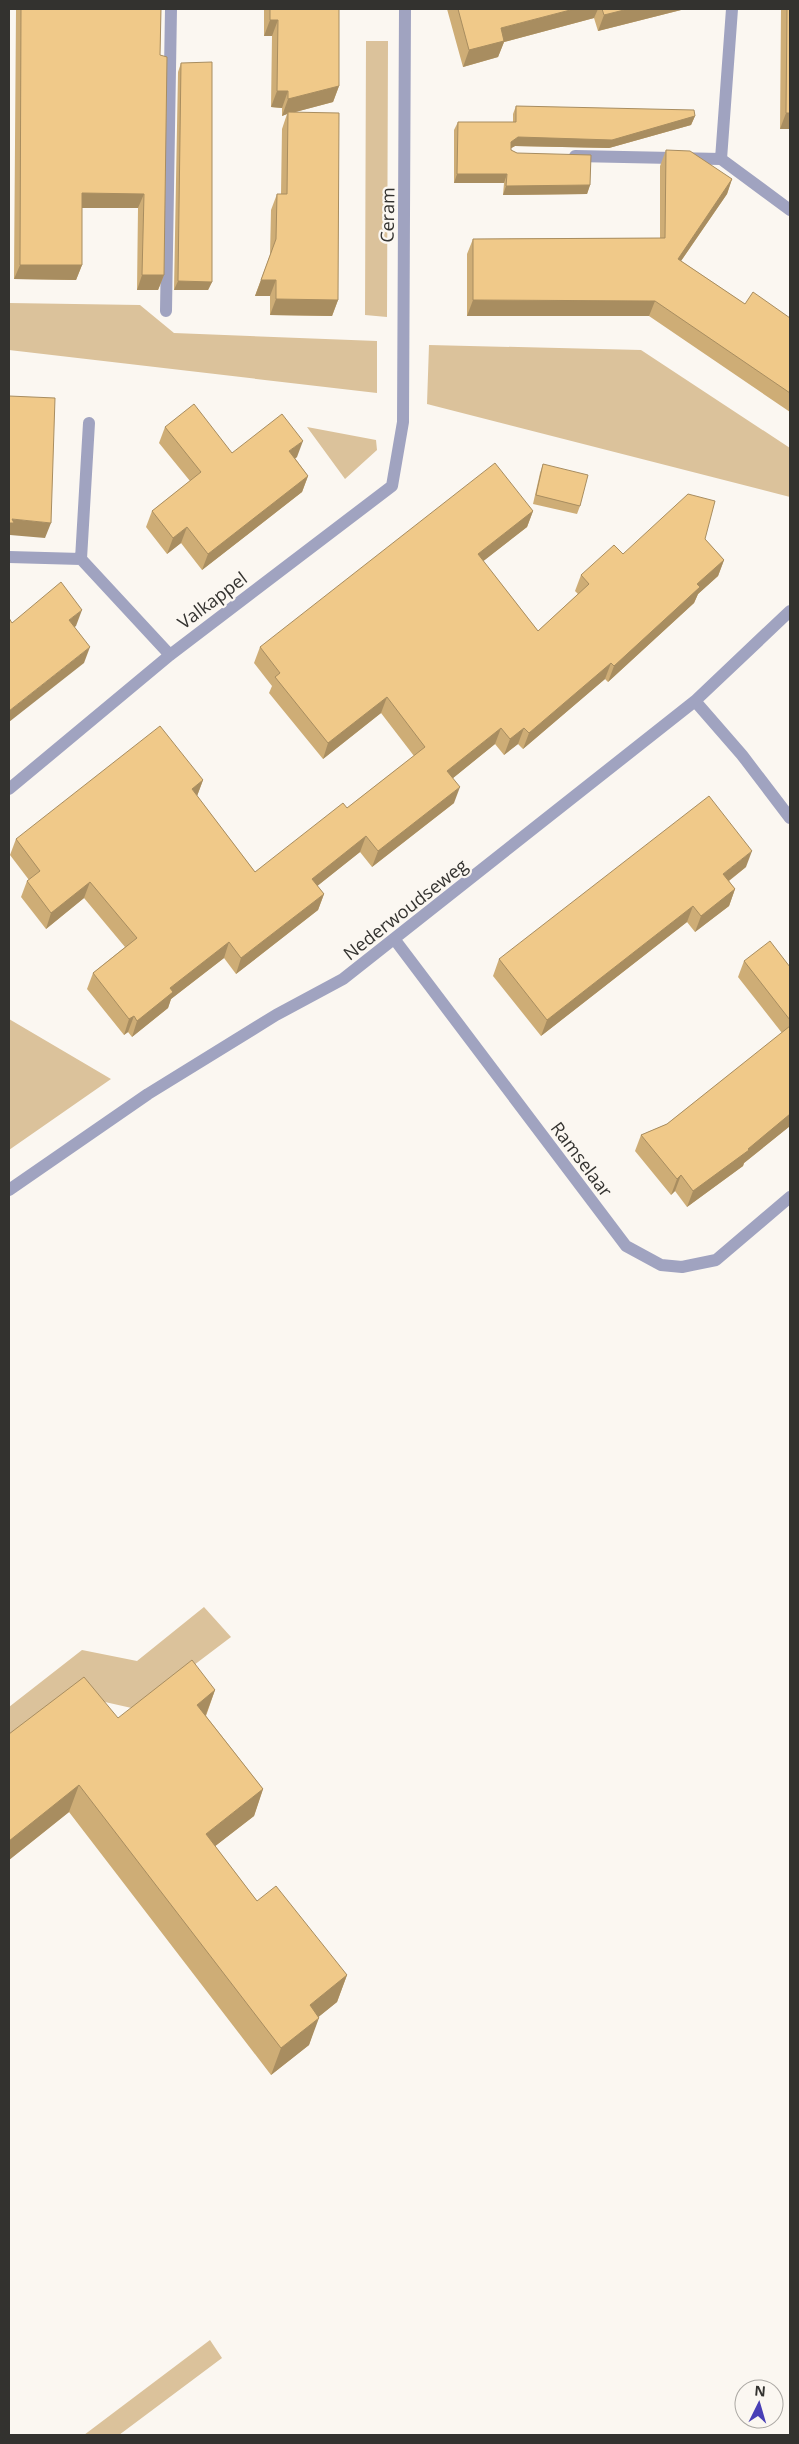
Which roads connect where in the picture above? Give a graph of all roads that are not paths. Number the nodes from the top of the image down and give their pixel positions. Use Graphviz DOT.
graph roads {
  1 [pos="171,9"];
  2 [pos="405,9"];
  3 [pos="732,9"];
  4 [pos="564,156"];
  5 [pos="721,159"];
  6 [pos="790,210"];
  7 [pos="166,311"];
  8 [pos="403,422"];
  9 [pos="89,423"];
  10 [pos="9,557"];
  11 [pos="81,558"];
  12 [pos="790,611"];
  13 [pos="170,655"];
  14 [pos="696,701"];
  15 [pos="9,789"];
  16 [pos="790,818"];
  17 [pos="395,940"];
  18 [pos="9,1190"];
  19 [pos="790,1198"];
  1 -- 7 [label="street"];
  2 -- 8 [label="street, Ceram"];
  3 -- 5 [label="street"];
  4 -- 5 [label="street"];
  5 -- 6 [label="street"];
  8 -- 13 [label="street, Valkappel"];
  9 -- 11 [label="street"];
  10 -- 11 [label="street"];
  11 -- 13 [label="street"];
  12 -- 14 [label="street, Nederwoudseweg"];
  13 -- 15 [label="street, Valkappel"];
  14 -- 16 [label="street"];
  14 -- 17 [label="street, Nederwoudseweg"];
  17 -- 18 [label="street, Nederwoudseweg"];
  17 -- 19 [label="street, Ramselaar"];
}
